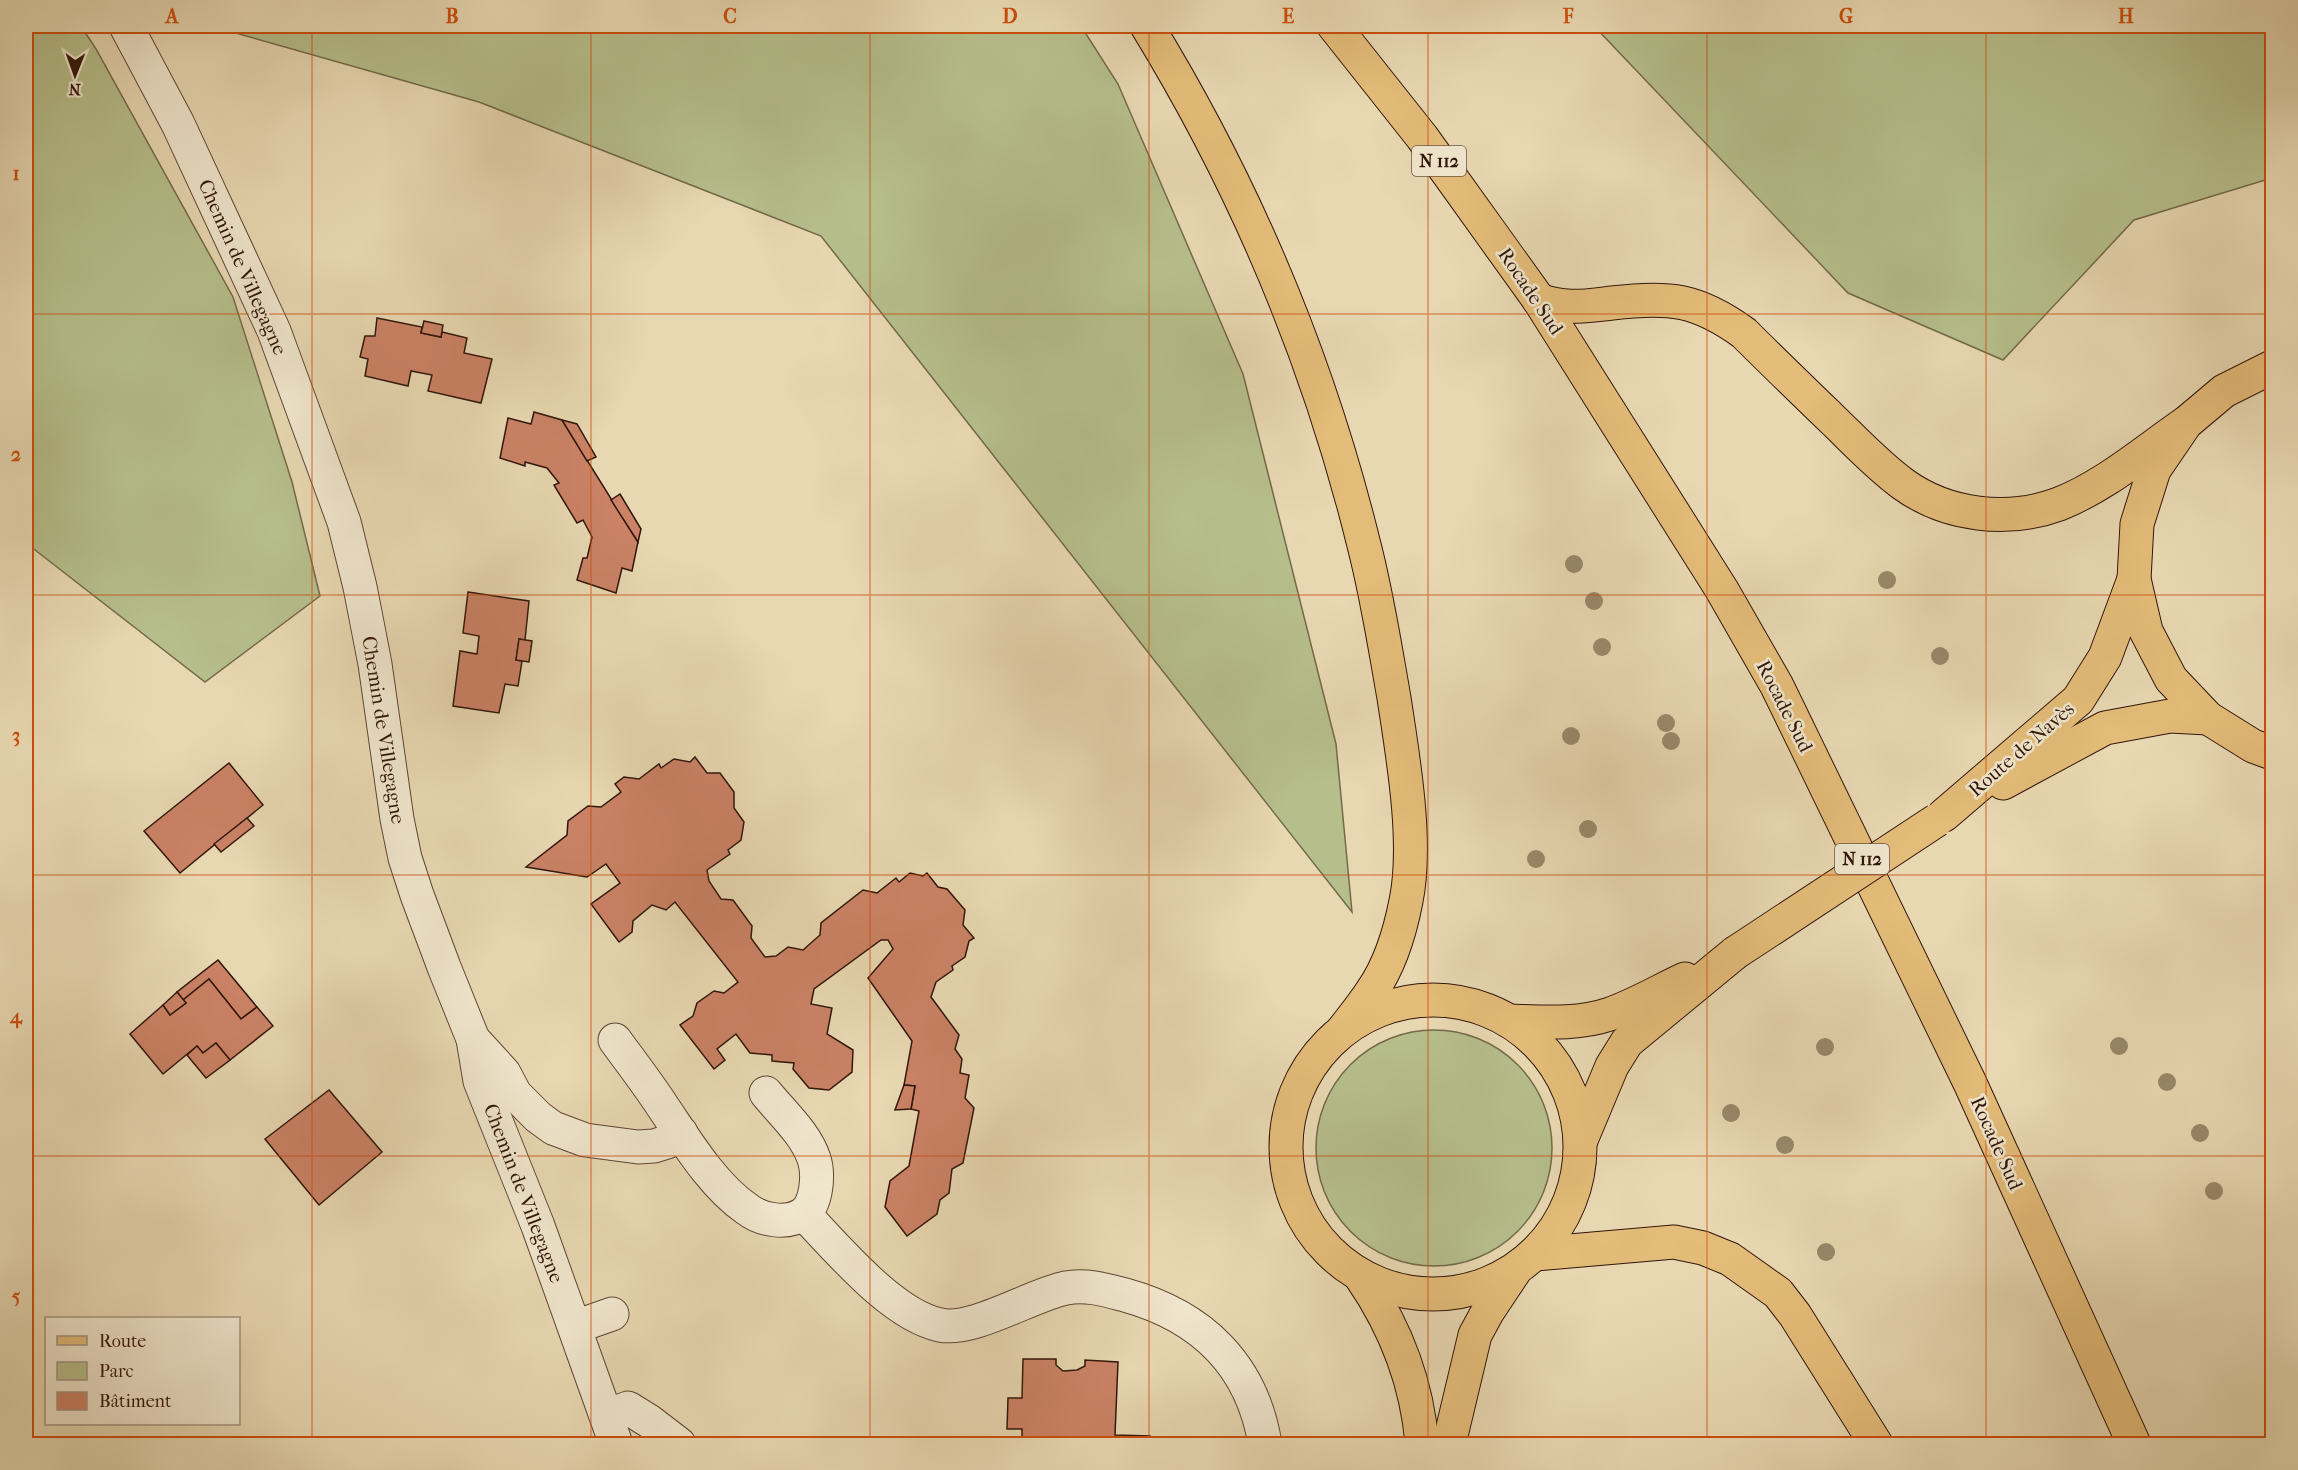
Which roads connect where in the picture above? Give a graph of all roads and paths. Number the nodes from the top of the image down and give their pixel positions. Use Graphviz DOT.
graph roads {
  1 [pos="126,26"];
  2 [pos="1147,26"];
  3 [pos="1334,26"];
  4 [pos="1539,300"];
  5 [pos="2272,367"];
  6 [pos="2186,423"];
  7 [pos="2134,579"];
  8 [pos="2208,718"];
  9 [pos="2272,753"];
  10 [pos="1941,818"];
  11 [pos="1731,956"];
  12 [pos="1509,1021"];
  13 [pos="1343,1030"];
  14 [pos="473,1038"];
  15 [pos="615,1040"];
  16 [pos="766,1093"];
  17 [pos="681,1133"];
  18 [pos="1581,1140"];
  19 [pos="804,1214"];
  20 [pos="1525,1262"];
  21 [pos="1361,1277"];
  22 [pos="612,1314"];
  23 [pos="575,1327"];
  24 [pos="611,1430"];
  25 [pos="679,1444"];
  26 [pos="1265,1444"];
  27 [pos="1422,1444"];
  28 [pos="1449,1444"];
  29 [pos="1876,1444"];
  30 [pos="2134,1444"];
  1 -- 14 [label="street, Chemin de Villegagne"];
  2 -- 13 [label="main road"];
  3 -- 4 [label="main road, Rocade Sud / N 112"];
  4 -- 6 [label="main road"];
  4 -- 30 [label="main road, Rocade Sud / N 112"];
  5 -- 6 [label="main road, Route de Navès"];
  6 -- 7 [label="main road, Route de Navès"];
  7 -- 8 [label="main road, Route de Navès"];
  7 -- 10 [label="main road, Route de Navès"];
  8 -- 9 [label="main road, Route de Navès"];
  8 -- 10 [label="main road, Route de Navès"];
  10 -- 11 [label="main road, Route de Navès, bridge"];
  11 -- 12 [label="main road, Route de Navès"];
  11 -- 18 [label="main road, Route de Navès"];
  12 -- 13 [label="main road, Route de Navès"];
  12 -- 18 [label="main road, Route de Navès"];
  13 -- 21 [label="main road, Route de Navès"];
  14 -- 17 [label="street"];
  14 -- 23 [label="street, Chemin de Villegagne"];
  15 -- 17 [label="street"];
  16 -- 19 [label="street"];
  17 -- 19 [label="street"];
  18 -- 20 [label="main road, Route de Navès"];
  19 -- 26 [label="street"];
  20 -- 21 [label="main road, Route de Navès"];
  20 -- 28 [label="main road, Route de Navès"];
  20 -- 29 [label="main road"];
  21 -- 27 [label="main road, Route de Navès"];
  22 -- 23 [label="street"];
  23 -- 24 [label="street, Chemin de Villegagne"];
  24 -- 25 [label="street"];
}
